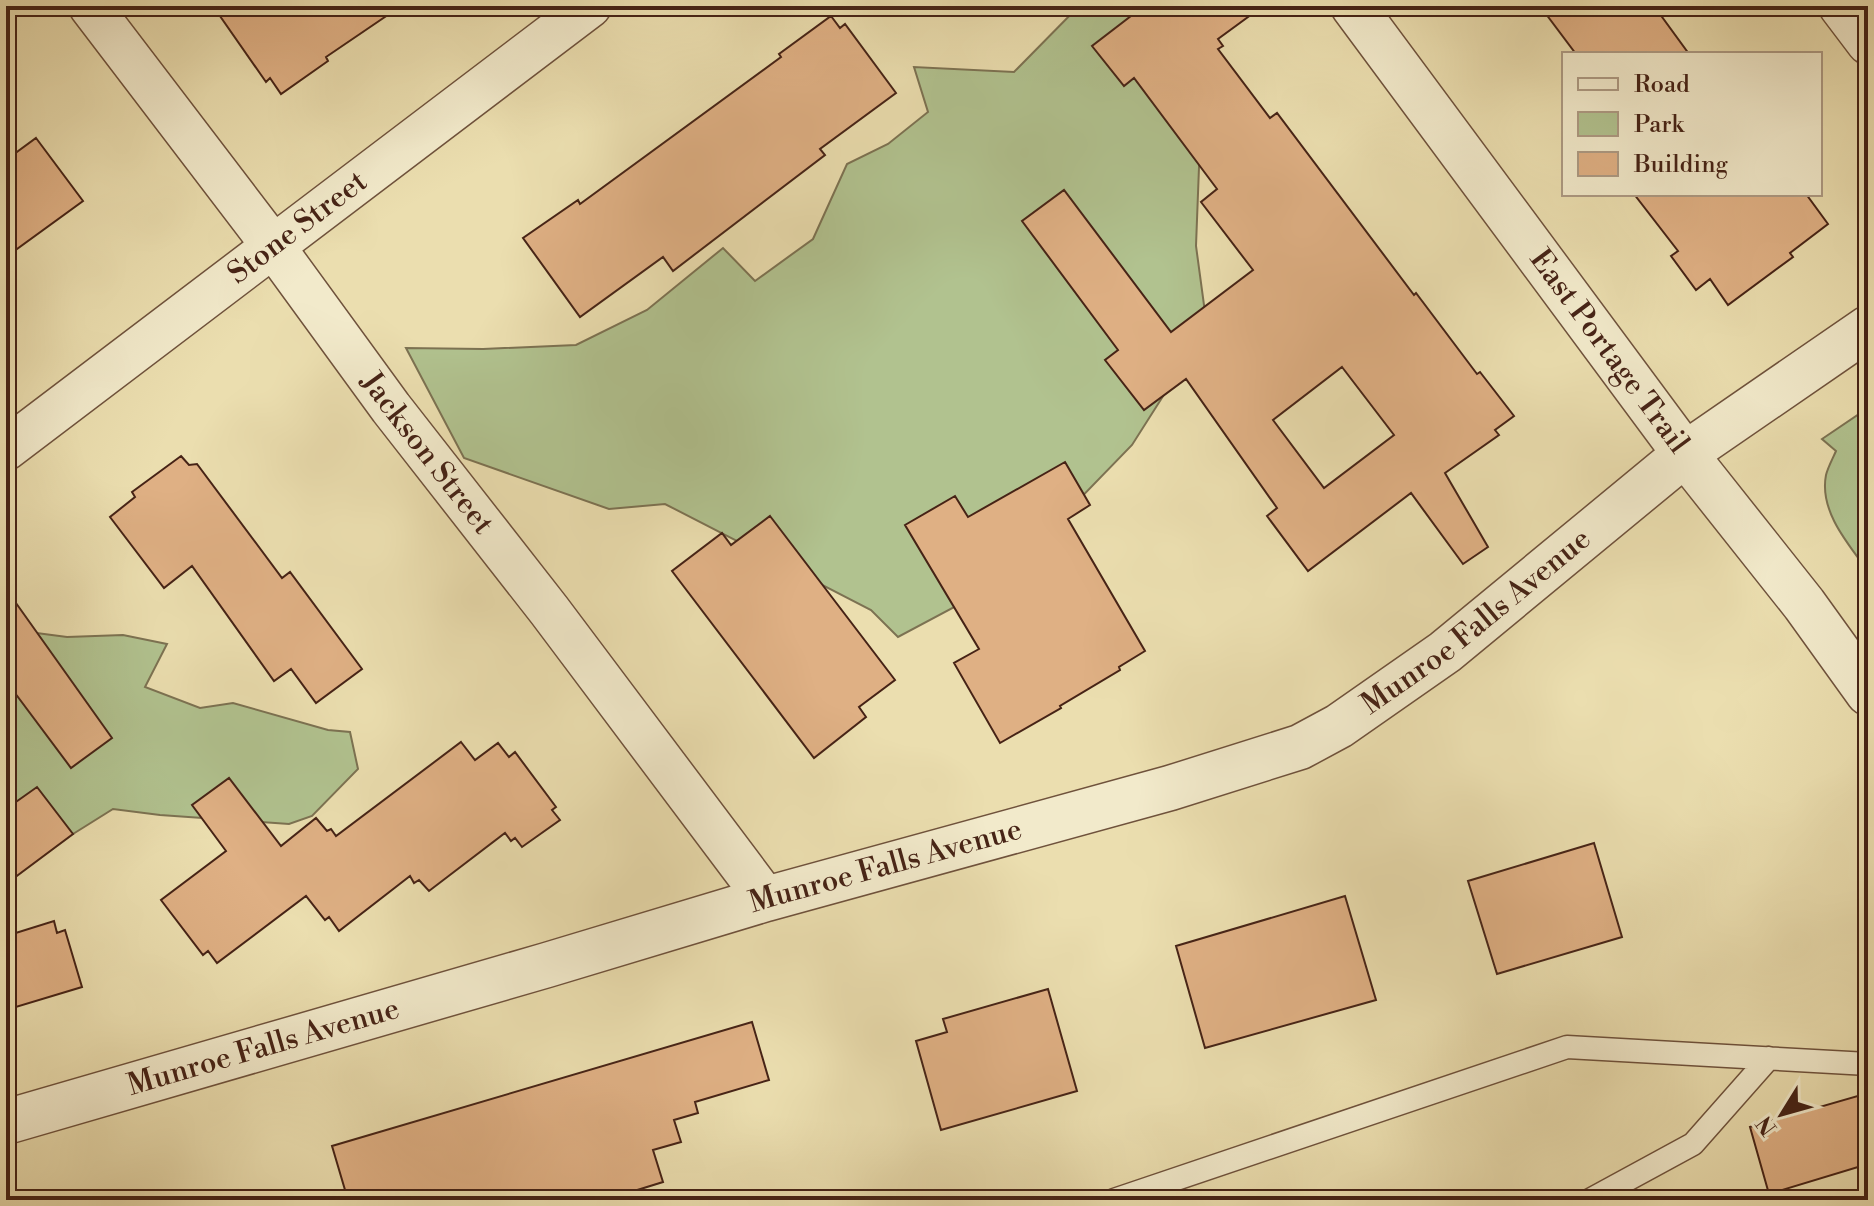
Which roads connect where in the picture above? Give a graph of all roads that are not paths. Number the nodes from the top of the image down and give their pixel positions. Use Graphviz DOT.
graph roads {
  1 [pos="90,6"];
  2 [pos="590,6"];
  3 [pos="1353,6"];
  4 [pos="1840,6"];
  5 [pos="1868,43"];
  6 [pos="273,246"];
  7 [pos="1868,328"];
  8 [pos="6,449"];
  9 [pos="1685,454"];
  10 [pos="1868,693"];
  11 [pos="766,899"];
  12 [pos="1769,1058"];
  13 [pos="1868,1064"];
  14 [pos="6,1122"];
  15 [pos="1114,1200"];
  16 [pos="1590,1200"];
  1 -- 6 [label="street, Jackson Street"];
  2 -- 6 [label="street, Stone Street"];
  3 -- 9 [label="street, East Portage Trail"];
  4 -- 5 [label="street"];
  6 -- 8 [label="street, Stone Street"];
  6 -- 11 [label="street, Jackson Street"];
  7 -- 9 [label="street, Munroe Falls Avenue"];
  9 -- 10 [label="street, East Portage Trail"];
  9 -- 11 [label="street, Munroe Falls Avenue"];
  11 -- 14 [label="street, Munroe Falls Avenue"];
  12 -- 13 [label="lane"];
  12 -- 15 [label="lane"];
  12 -- 16 [label="lane"];
}
